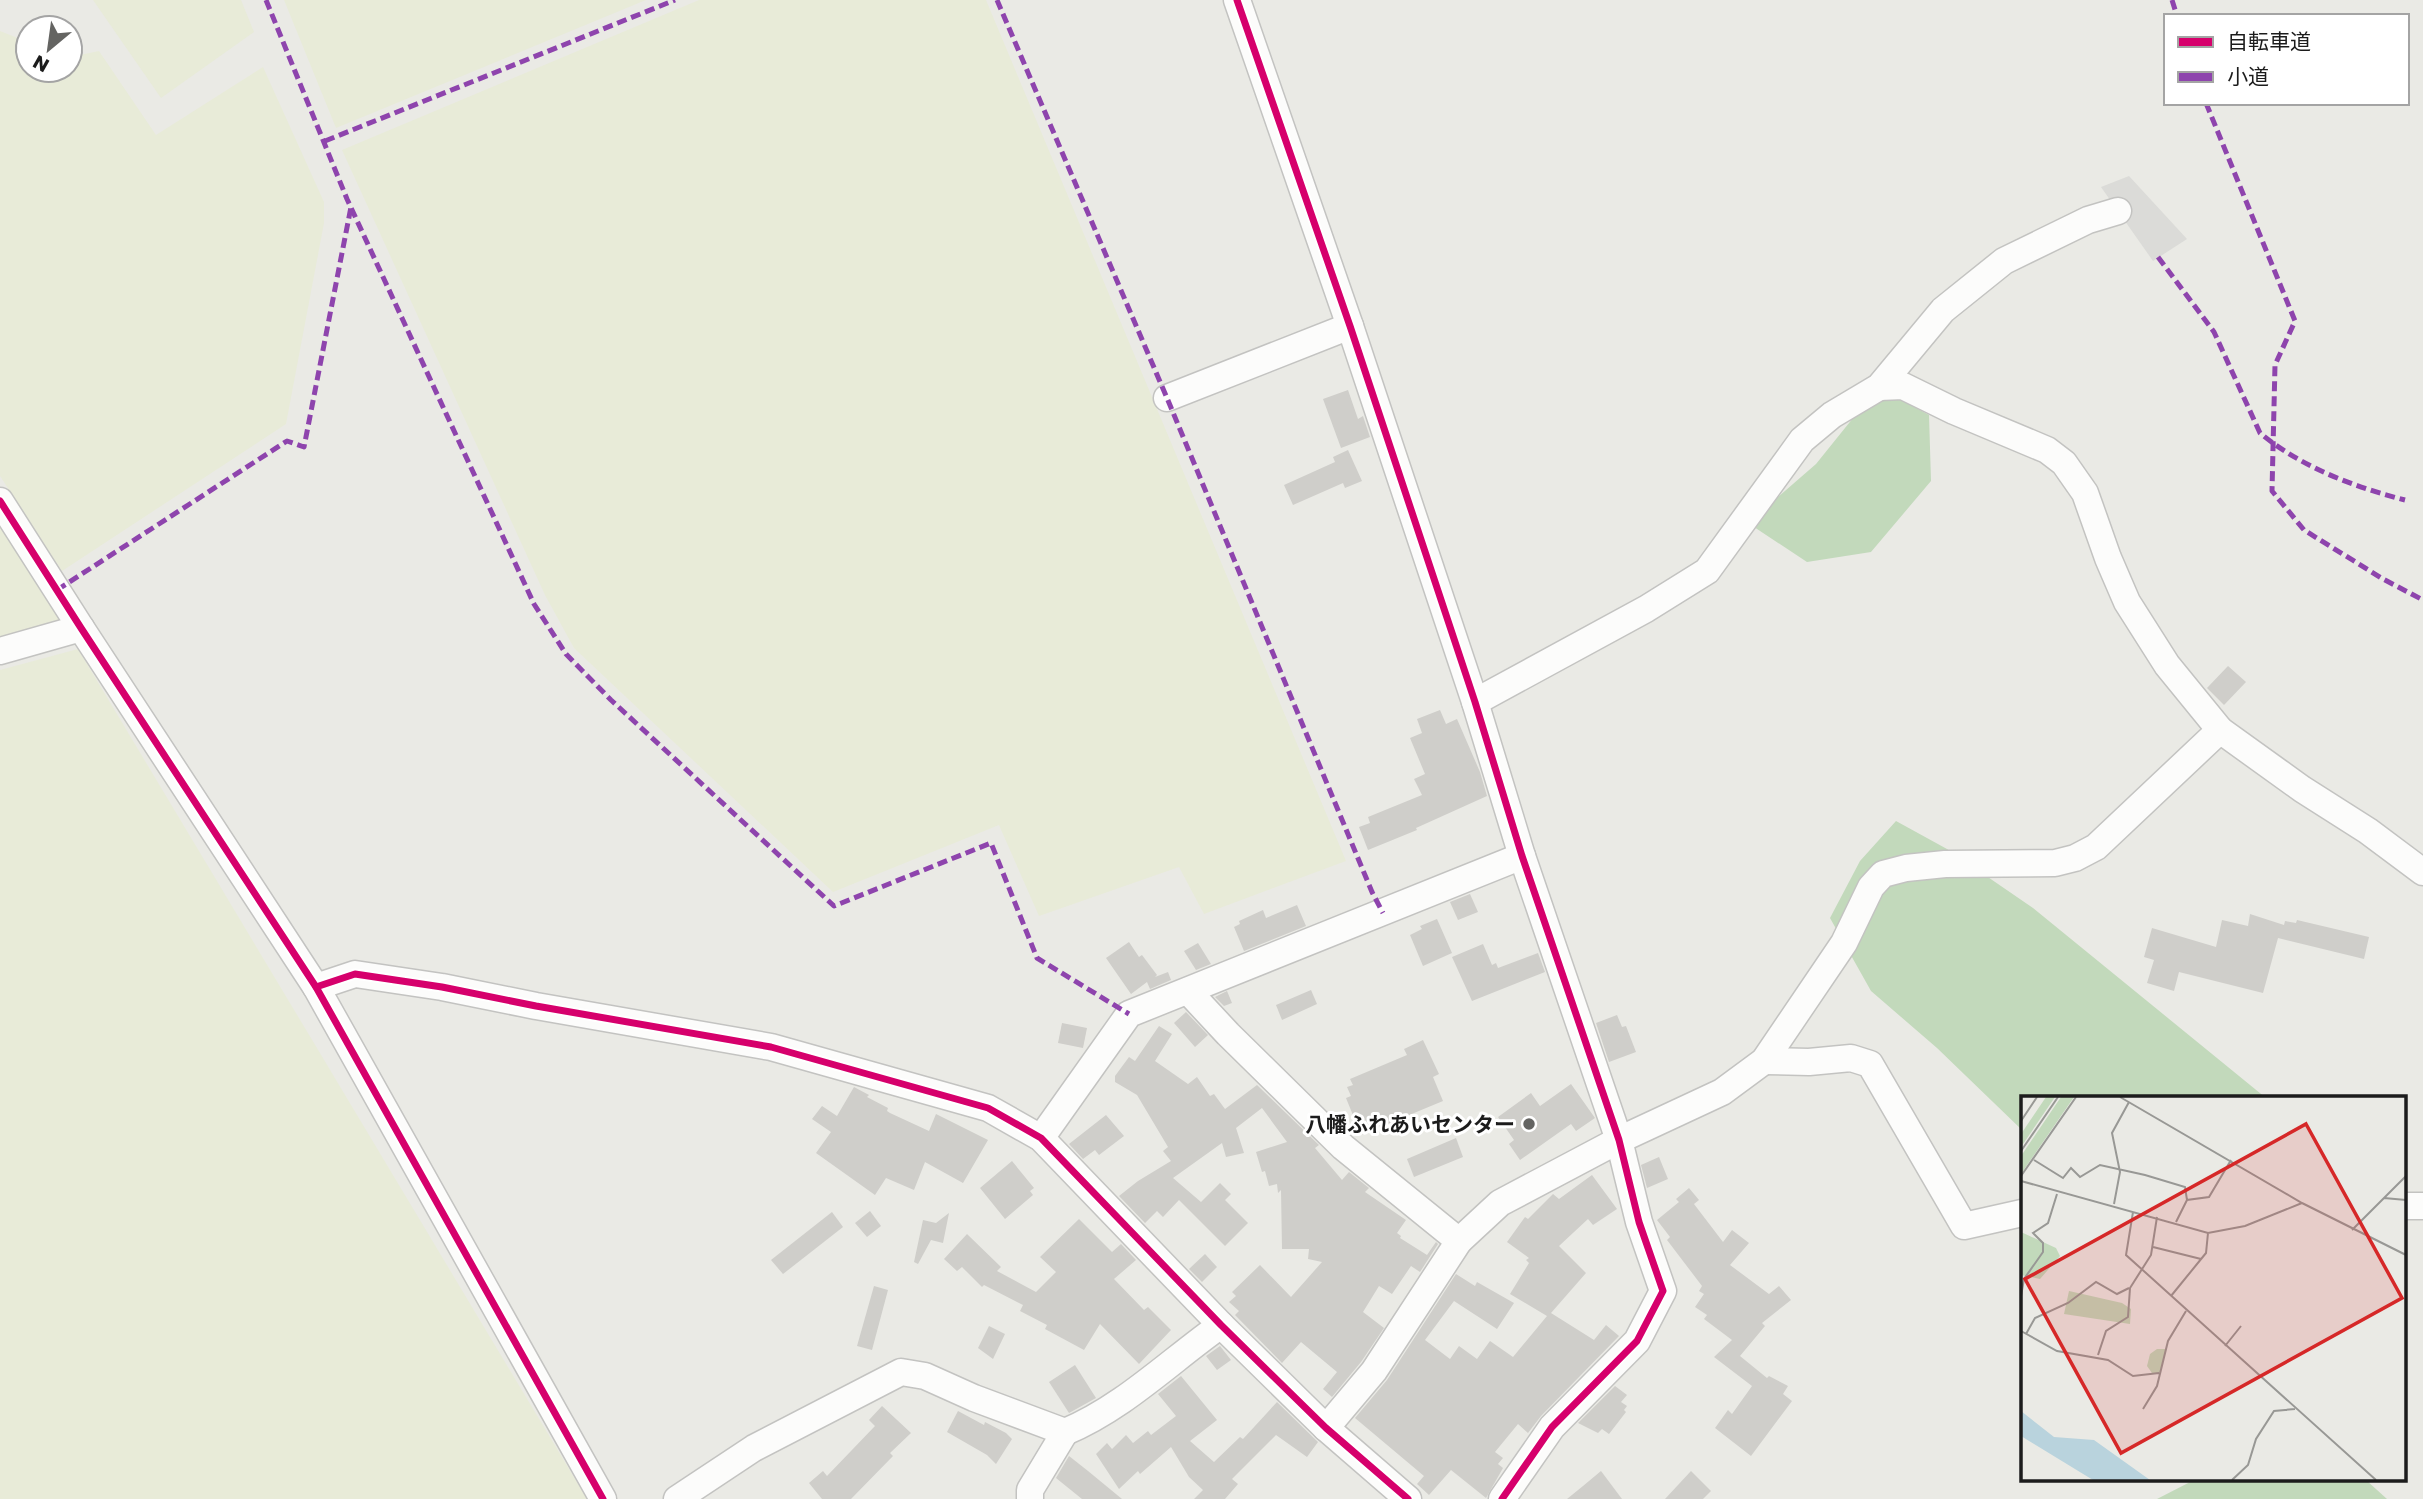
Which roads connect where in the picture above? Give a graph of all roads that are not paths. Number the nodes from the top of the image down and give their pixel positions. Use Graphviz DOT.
graph roads {
  1 [pos="1237,0"];
  2 [pos="2118,211"];
  3 [pos="1350,326"];
  4 [pos="1879,387"];
  5 [pos="1167,398"];
  6 [pos="0,501"];
  7 [pos="80,628"];
  8 [pos="0,652"];
  9 [pos="1475,702"];
  10 [pos="2220,730"];
  11 [pos="1522,856"];
  12 [pos="2423,873"];
  13 [pos="316,987"];
  14 [pos="1188,991"];
  15 [pos="1764,1061"];
  16 [pos="1041,1138"];
  17 [pos="1619,1140"];
  18 [pos="2021,1213"];
  19 [pos="1459,1241"];
  20 [pos="1221,1325"];
  21 [pos="1326,1428"];
  22 [pos="1065,1432"];
  23 [pos="603,1499"];
  24 [pos="677,1499"];
  25 [pos="1030,1499"];
  26 [pos="1408,1499"];
  27 [pos="1502,1499"];
  1 -- 3 [label="street"];
  2 -- 4 [label="street"];
  3 -- 5 [label="street"];
  3 -- 9 [label="street"];
  4 -- 9 [label="street"];
  4 -- 10 [label="street"];
  6 -- 7 [label="street"];
  7 -- 8 [label="street"];
  7 -- 13 [label="street"];
  9 -- 11 [label="street"];
  10 -- 12 [label="street"];
  10 -- 15 [label="street"];
  11 -- 14 [label="street"];
  11 -- 17 [label="street"];
  13 -- 16 [label="street"];
  13 -- 23 [label="street"];
  14 -- 16 [label="street"];
  14 -- 19 [label="street"];
  15 -- 17 [label="street"];
  15 -- 18 [label="street"];
  16 -- 20 [label="street"];
  17 -- 19 [label="street"];
  17 -- 27 [label="street"];
  19 -- 21 [label="street"];
  20 -- 21 [label="street"];
  20 -- 22 [label="street"];
  21 -- 26 [label="street"];
  22 -- 24 [label="street"];
  22 -- 25 [label="street"];
}
